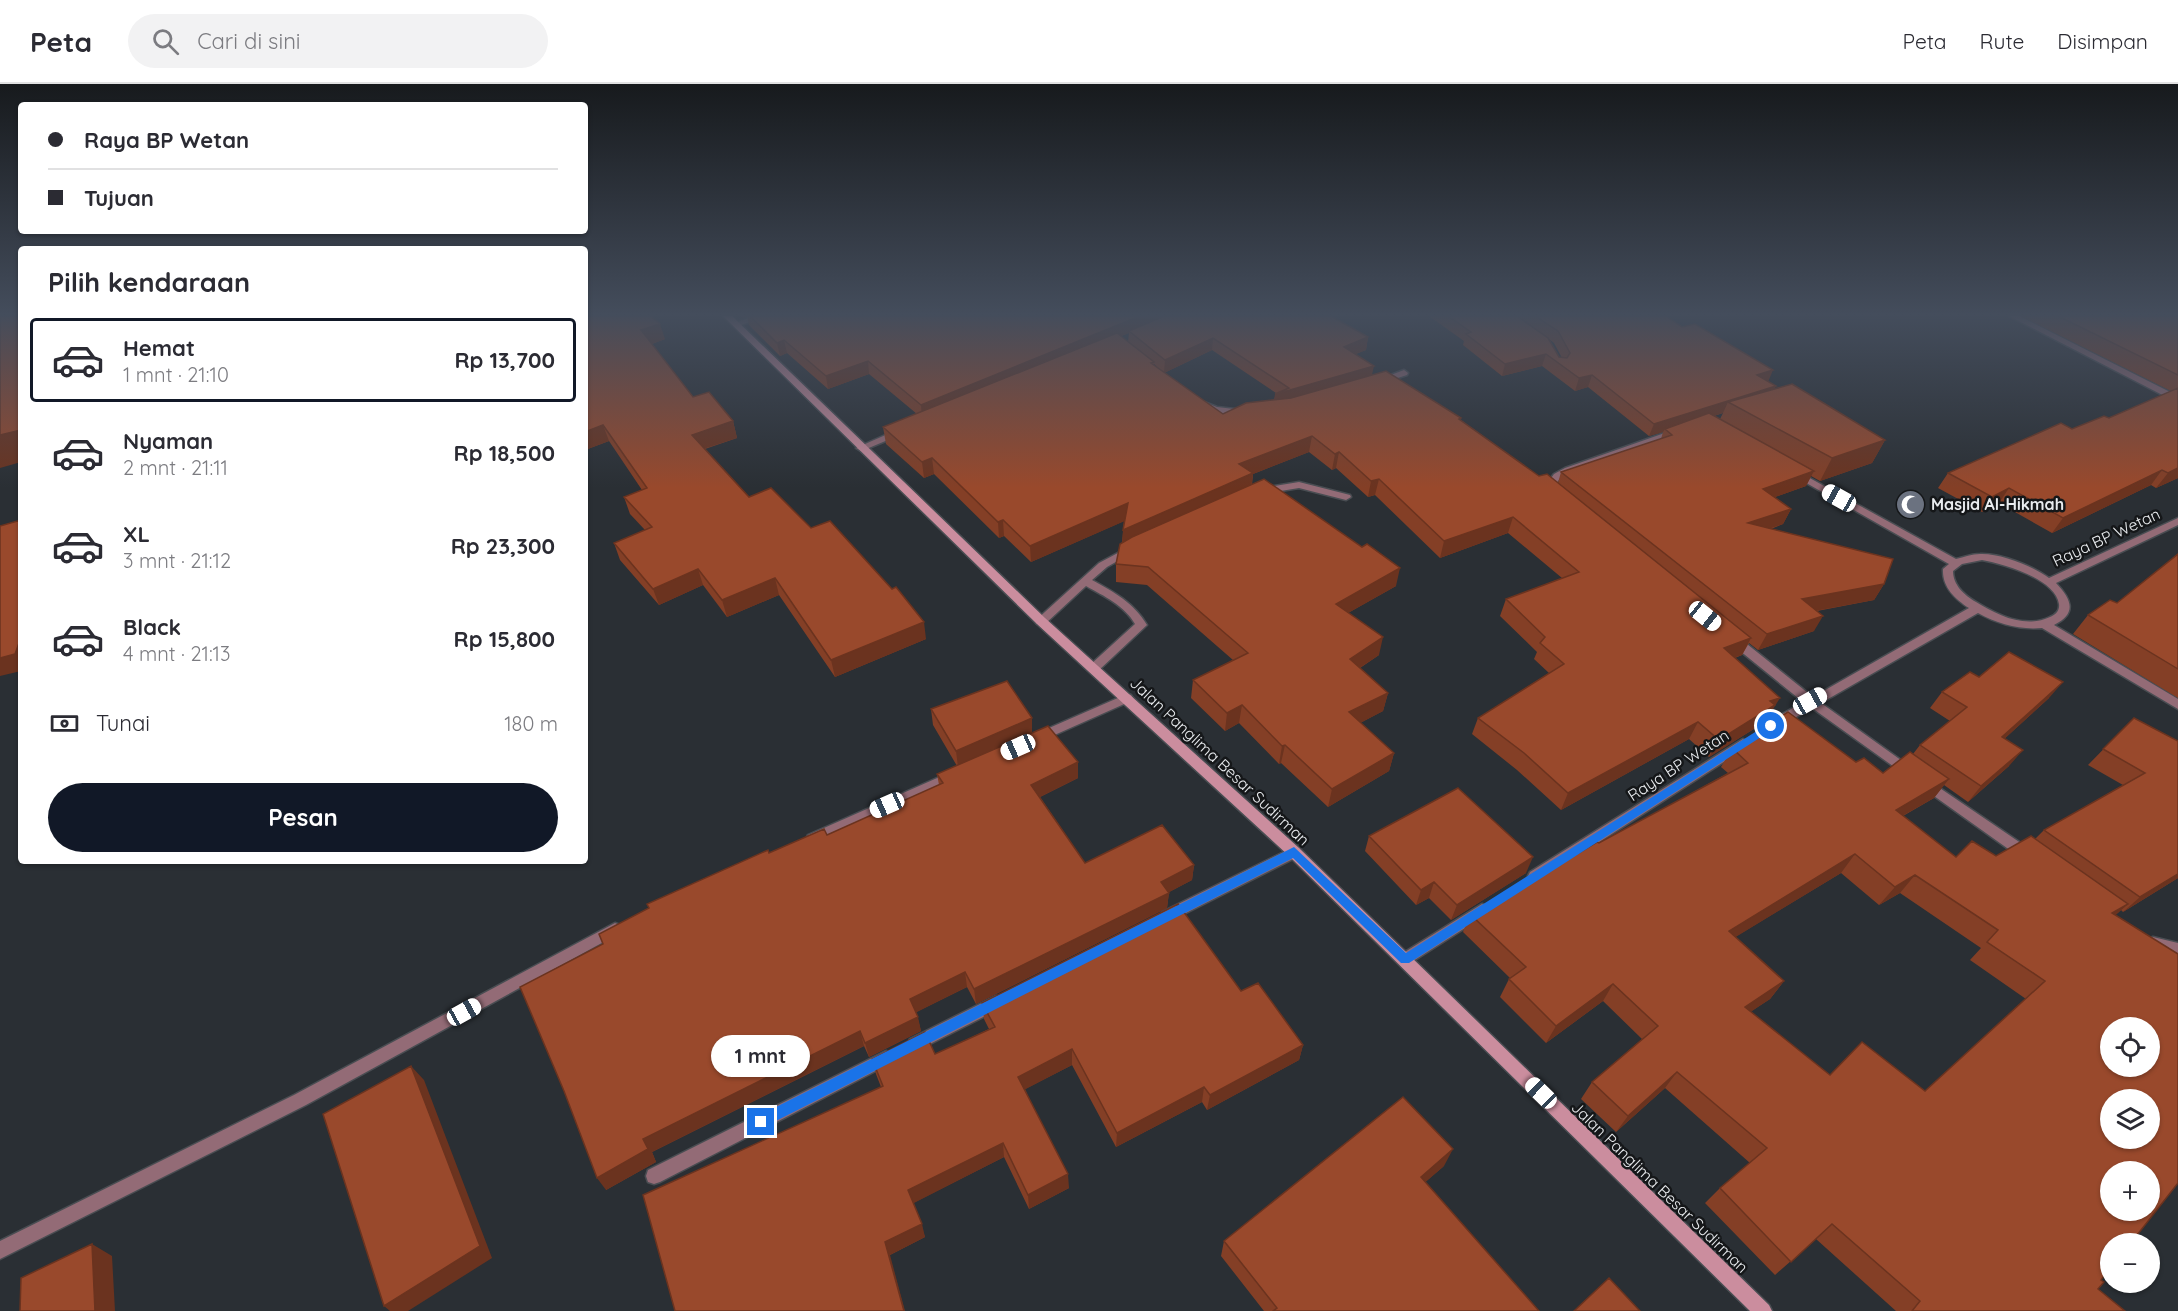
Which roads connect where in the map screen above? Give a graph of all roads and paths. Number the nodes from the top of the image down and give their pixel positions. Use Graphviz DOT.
graph roads {
  1 [pos="785,373"];
  2 [pos="1400,373"];
  3 [pos="2125,373"];
  4 [pos="1370,384"];
  5 [pos="1191,396"];
  6 [pos="2178,400"];
  7 [pos="1257,411"];
  8 [pos="904,430"];
  9 [pos="1683,430"];
  10 [pos="861,448"];
  11 [pos="1784,467"];
  12 [pos="1253,495"];
  13 [pos="1557,496"];
  14 [pos="1346,497"];
  15 [pos="2178,521"];
  16 [pos="1137,546"];
  17 [pos="1956,563"];
  18 [pos="1085,581"];
  19 [pos="2049,582"];
  20 [pos="1976,609"];
  21 [pos="1041,621"];
  22 [pos="2046,625"];
  23 [pos="1719,628"];
  24 [pos="1094,668"];
  25 [pos="1127,698"];
  26 [pos="1810,701"];
  27 [pos="2178,705"];
  28 [pos="1770,726"];
  29 [pos="1751,739"];
  30 [pos="1018,747"];
  31 [pos="964,771"];
  32 [pos="800,844"];
  33 [pos="1294,852"];
  34 [pos="2034,860"];
  35 [pos="1523,884"];
  36 [pos="1494,903"];
  37 [pos="1155,922"];
  38 [pos="627,923"];
  39 [pos="2141,935"];
  40 [pos="2178,949"];
  41 [pos="1405,959"];
  42 [pos="1006,998"];
  43 [pos="654,1176"];
  44 [pos="0,1250"];
  45 [pos="1763,1311"];
  1 -- 10 [label="main road, Jalan Panglima Besar Sudirman"];
  2 -- 4 [label="street"];
  3 -- 6 [label="street"];
  5 -- 7 [label="street"];
  8 -- 10 [label="street"];
  9 -- 13 [label="street"];
  10 -- 21 [label="main road, Jalan Panglima Besar Sudirman"];
  11 -- 17 [label="street"];
  12 -- 14 [label="street"];
  15 -- 19 [label="street, Raya BP Wetan"];
  16 -- 18 [label="street"];
  17 -- 19 [label="street"];
  17 -- 20 [label="street"];
  18 -- 21 [label="street"];
  18 -- 24 [label="street"];
  19 -- 22 [label="street"];
  20 -- 22 [label="street"];
  20 -- 26 [label="street"];
  21 -- 24 [label="main road, Jalan Panglima Besar Sudirman"];
  22 -- 27 [label="street"];
  23 -- 26 [label="street"];
  24 -- 25 [label="main road, Jalan Panglima Besar Sudirman"];
  25 -- 30 [label="street"];
  25 -- 33 [label="main road, Jalan Panglima Besar Sudirman"];
  26 -- 28 [label="street"];
  26 -- 34 [label="street"];
  29 -- 35 [label="street, Raya BP Wetan"];
  31 -- 32 [label="street"];
  33 -- 37 [label="street"];
  33 -- 41 [label="main road, Jalan Panglima Besar Sudirman"];
  36 -- 41 [label="street"];
  38 -- 44 [label="street"];
  39 -- 40 [label="street"];
  41 -- 45 [label="main road, Jalan Panglima Besar Sudirman"];
  42 -- 43 [label="street"];
}
